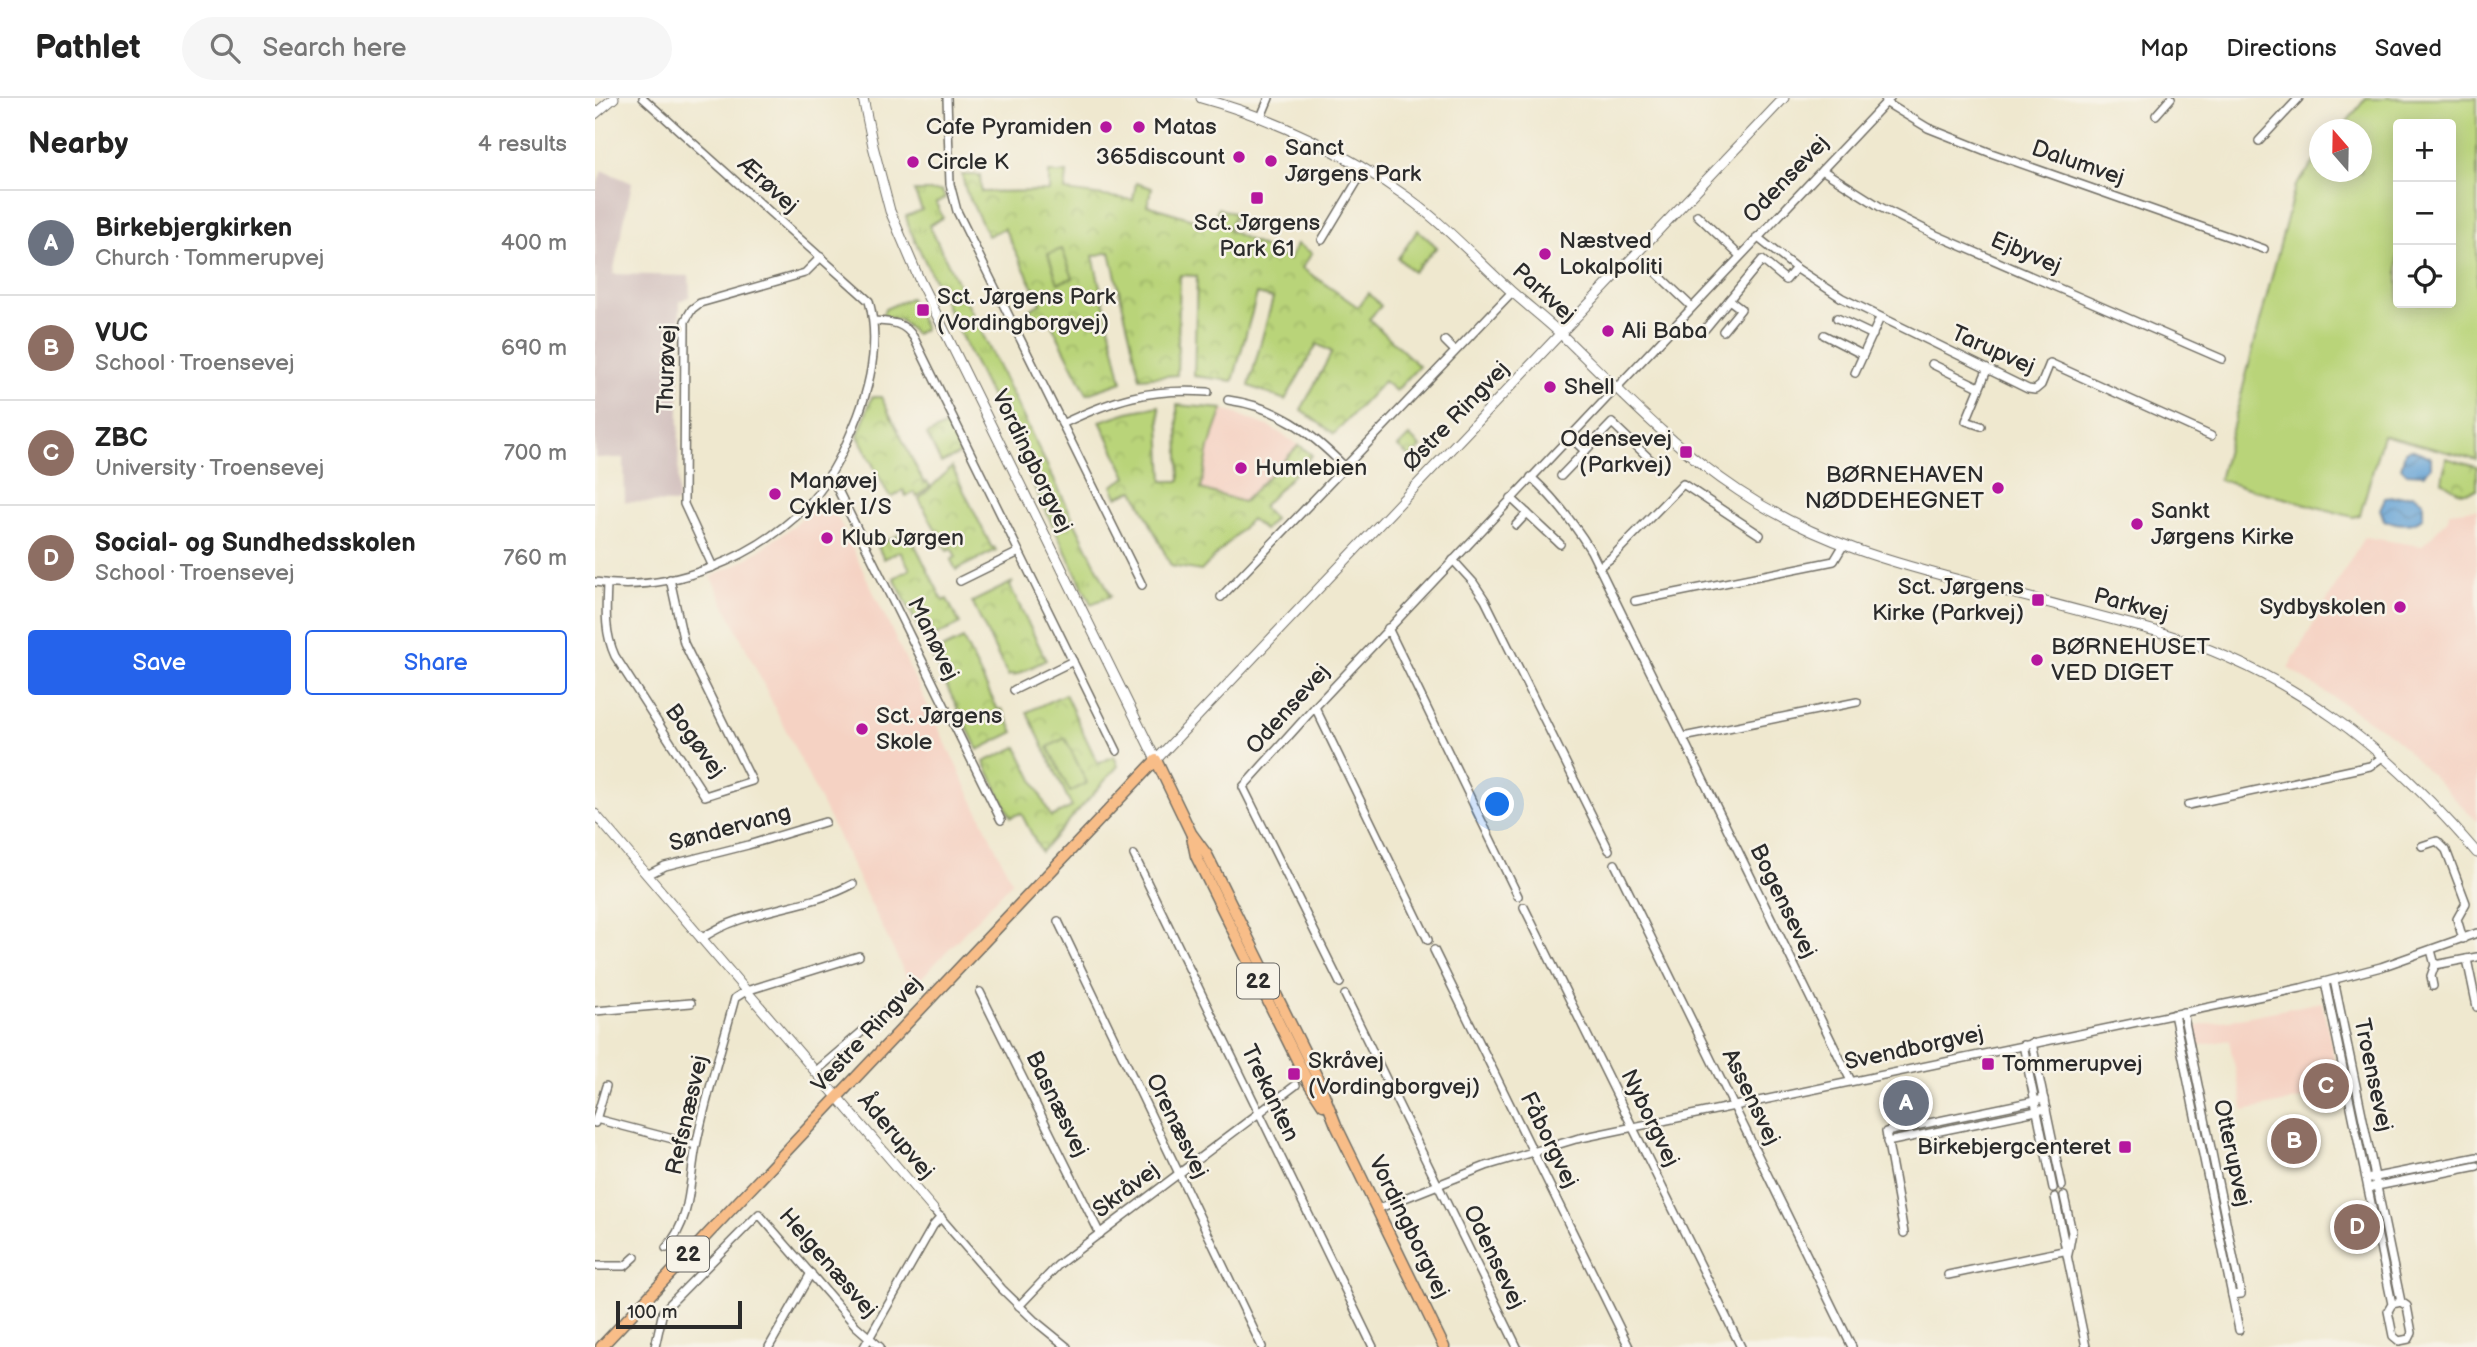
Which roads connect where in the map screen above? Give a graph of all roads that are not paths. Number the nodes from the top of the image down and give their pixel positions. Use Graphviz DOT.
graph roads {
  1 [pos="614,98"];
  2 [pos="643,98"];
  3 [pos="863,98"];
  4 [pos="947,98"];
  5 [pos="1201,98"];
  6 [pos="1269,98"];
  7 [pos="1784,98"];
  8 [pos="2171,98"];
  9 [pos="2299,98"];
  10 [pos="1887,100"];
  11 [pos="595,114"];
  12 [pos="2155,115"];
  13 [pos="1261,117"];
  14 [pos="2259,141"];
  15 [pos="1364,170"];
  16 [pos="1822,170"];
  17 [pos="1697,215"];
  18 [pos="1757,237"];
  19 [pos="1322,240"];
  20 [pos="2264,249"];
  21 [pos="1740,256"];
  22 [pos="821,257"];
  23 [pos="1649,266"];
  24 [pos="1795,268"];
  25 [pos="1512,292"];
  26 [pos="1729,300"];
  27 [pos="1692,307"];
  28 [pos="1837,318"];
  29 [pos="1880,318"];
  30 [pos="874,321"];
  31 [pos="1705,329"];
  32 [pos="1723,331"];
  33 [pos="1561,334"];
  34 [pos="1824,335"];
  35 [pos="1873,335"];
  36 [pos="1445,341"];
  37 [pos="1455,351"];
  38 [pos="1863,355"];
  39 [pos="2221,359"];
  40 [pos="1932,365"];
  41 [pos="1986,370"];
  42 [pos="1855,373"];
  43 [pos="1979,387"];
  44 [pos="1615,389"];
  45 [pos="1208,392"];
  46 [pos="1227,400"];
  47 [pos="1062,424"];
  48 [pos="1980,426"];
  49 [pos="2211,436"];
  50 [pos="1570,437"];
  51 [pos="1585,451"];
  52 [pos="1653,462"];
  53 [pos="1345,467"];
  54 [pos="830,474"];
  55 [pos="1561,476"];
  56 [pos="1531,477"];
  57 [pos="1511,498"];
  58 [pos="1527,513"];
  59 [pos="1516,525"];
  60 [pos="1760,535"];
  61 [pos="1560,544"];
  62 [pos="1843,546"];
  63 [pos="1019,552"];
  64 [pos="1453,559"];
  65 [pos="713,567"];
  66 [pos="1599,567"];
  67 [pos="670,579"];
  68 [pos="595,582"];
  69 [pos="960,582"];
  70 [pos="607,584"];
  71 [pos="1142,585"];
  72 [pos="1221,597"];
  73 [pos="1635,601"];
  74 [pos="1388,628"];
  75 [pos="1073,661"];
  76 [pos="1014,690"];
  77 [pos="1857,702"];
  78 [pos="1315,707"];
  79 [pos="1683,737"];
  80 [pos="1117,751"];
  81 [pos="2384,756"];
  82 [pos="1156,760"];
  83 [pos="2188,805"];
  84 [pos="595,814"];
  85 [pos="1000,820"];
  86 [pos="825,822"];
  87 [pos="2422,846"];
  88 [pos="1608,850"];
  89 [pos="2477,853"];
  90 [pos="1134,855"];
  91 [pos="1615,863"];
  92 [pos="647,875"];
  93 [pos="853,884"];
  94 [pos="1518,896"];
  95 [pos="1524,907"];
  96 [pos="1058,921"];
  97 [pos="2477,933"];
  98 [pos="701,939"];
  99 [pos="2463,939"];
  100 [pos="1428,940"];
  101 [pos="1434,950"];
  102 [pos="2431,950"];
  103 [pos="859,956"];
  104 [pos="2477,957"];
  105 [pos="2467,958"];
  106 [pos="2435,965"];
  107 [pos="2334,980"];
  108 [pos="2325,982"];
  109 [pos="1339,983"];
  110 [pos="2433,986"];
  111 [pos="746,991"];
  112 [pos="980,992"];
  113 [pos="1345,995"];
  114 [pos="691,1003"];
  115 [pos="893,1005"];
  116 [pos="2477,1007"];
  117 [pos="595,1011"];
  118 [pos="2183,1012"];
  119 [pos="2174,1014"];
  120 [pos="2032,1043"];
  121 [pos="2023,1045"];
  122 [pos="815,1072"];
  123 [pos="1851,1081"];
  124 [pos="1296,1085"];
  125 [pos="605,1086"];
  126 [pos="837,1096"];
  127 [pos="2039,1100"];
  128 [pos="1734,1105"];
  129 [pos="2041,1110"];
  130 [pos="1258,1114"];
  131 [pos="596,1122"];
  132 [pos="1633,1126"];
  133 [pos="1887,1142"];
  134 [pos="696,1146"];
  135 [pos="1534,1152"];
  136 [pos="2477,1157"];
  137 [pos="2477,1166"];
  138 [pos="1179,1174"];
  139 [pos="2371,1183"];
  140 [pos="1437,1184"];
  141 [pos="2062,1186"];
  142 [pos="2053,1188"];
  143 [pos="2064,1196"];
  144 [pos="2055,1197"];
  145 [pos="933,1209"];
  146 [pos="1377,1209"];
  147 [pos="941,1217"];
  148 [pos="1904,1233"];
  149 [pos="1100,1234"];
  150 [pos="666,1248"];
  151 [pos="2067,1253"];
  152 [pos="635,1256"];
  153 [pos="595,1266"];
  154 [pos="811,1273"];
  155 [pos="1948,1275"];
  156 [pos="2236,1294"];
  157 [pos="2396,1303"];
  158 [pos="1019,1306"];
  159 [pos="2239,1330"];
  160 [pos="869,1338"];
  161 [pos="604,1344"];
  162 [pos="655,1347"];
  163 [pos="769,1347"];
  164 [pos="864,1347"];
  165 [pos="880,1347"];
  166 [pos="1067,1347"];
  167 [pos="1262,1347"];
  168 [pos="1373,1347"];
  169 [pos="1444,1347"];
  170 [pos="1517,1347"];
  171 [pos="1629,1347"];
  172 [pos="1741,1347"];
  173 [pos="1852,1347"];
  174 [pos="2087,1347"];
  1 -- 11 [label="street"];
  2 -- 22 [label="street, Ærøvej"];
  3 -- 82 [label="street, Vordingborgvej"];
  4 -- 47 [label="street"];
  5 -- 13 [label="street, Parkvej"];
  6 -- 13 [label="street"];
  7 -- 33 [label="street, Østre Ringvej"];
  8 -- 12 [label="street"];
  9 -- 14 [label="street"];
  10 -- 16 [label="street, Odensevej"];
  10 -- 20 [label="street, Dalumvej"];
  13 -- 15 [label="street, Parkvej"];
  15 -- 19 [label="street"];
  15 -- 25 [label="street, Parkvej"];
  16 -- 18 [label="street, Odensevej"];
  16 -- 39 [label="street, Ejbyvej"];
  17 -- 21 [label="street, Odensevej"];
  18 -- 21 [label="street, Odensevej"];
  18 -- 24 [label="street, Tarupvej"];
  21 -- 27 [label="street, Odensevej"];
  22 -- 30 [label="street, Ærøvej"];
  22 -- 65 [label="street, Thurøvej"];
  23 -- 27 [label="street"];
  24 -- 26 [label="street"];
  24 -- 29 [label="street, Tarupvej"];
  25 -- 33 [label="street, Parkvej"];
  25 -- 37 [label="street"];
  26 -- 31 [label="street"];
  26 -- 32 [label="street"];
  27 -- 44 [label="street, Odensevej"];
  28 -- 35 [label="street"];
  29 -- 35 [label="street"];
  29 -- 41 [label="street, Tarupvej"];
  30 -- 54 [label="street"];
  30 -- 63 [label="street"];
  33 -- 44 [label="street, Parkvej"];
  33 -- 82 [label="street, Østre Ringvej"];
  34 -- 38 [label="street"];
  35 -- 38 [label="street"];
  36 -- 37 [label="street"];
  37 -- 53 [label="street"];
  38 -- 42 [label="street"];
  40 -- 43 [label="street"];
  41 -- 43 [label="street"];
  41 -- 49 [label="street, Tarupvej"];
  43 -- 48 [label="street"];
  44 -- 50 [label="street, Odensevej"];
  44 -- 62 [label="street, Parkvej"];
  45 -- 47 [label="street"];
  46 -- 53 [label="street"];
  47 -- 71 [label="street"];
  50 -- 51 [label="street"];
  50 -- 56 [label="street, Odensevej"];
  51 -- 52 [label="street"];
  51 -- 55 [label="street"];
  53 -- 72 [label="street"];
  54 -- 65 [label="street"];
  54 -- 85 [label="street, Manøvej"];
  56 -- 57 [label="street, Odensevej"];
  56 -- 66 [label="street, Bogensevej"];
  57 -- 58 [label="street"];
  57 -- 64 [label="street, Odensevej"];
  58 -- 59 [label="street"];
  58 -- 61 [label="street"];
  60 -- 66 [label="street"];
  62 -- 73 [label="street"];
  62 -- 81 [label="street, Parkvej"];
  63 -- 69 [label="street"];
  63 -- 75 [label="street"];
  64 -- 74 [label="street, Odensevej"];
  64 -- 88 [label="street"];
  65 -- 67 [label="street"];
  66 -- 79 [label="street, Bogensevej"];
  67 -- 70 [label="street"];
  67 -- 70 [label="street, Bogøvej"];
  68 -- 70 [label="street"];
  74 -- 78 [label="street, Odensevej"];
  74 -- 94 [label="street"];
  75 -- 76 [label="street"];
  75 -- 80 [label="street"];
  77 -- 79 [label="street"];
  78 -- 100 [label="street"];
  78 -- 109 [label="street, Odensevej"];
  79 -- 123 [label="street, Bogensevej"];
  81 -- 83 [label="street"];
  81 -- 89 [label="street, Parkvej"];
  82 -- 126 [label="main road, Vestre Ringvej / 22"];
  82 -- 146 [label="main road, Vordingborgvej / 22"];
  84 -- 92 [label="street, Åderupvej"];
  86 -- 92 [label="street, Søndervang"];
  87 -- 99 [label="street"];
  90 -- 130 [label="street, Trekanten"];
  91 -- 128 [label="street, Assensvej"];
  92 -- 98 [label="street, Åderupvej"];
  93 -- 98 [label="street"];
  95 -- 132 [label="street, Nyborgvej"];
  96 -- 138 [label="street, Orenæsvej"];
  97 -- 99 [label="street, Svendborgvej"];
  98 -- 111 [label="street, Åderupvej"];
  99 -- 102 [label="street, Svendborgvej"];
  101 -- 135 [label="street, Fåborgvej"];
  102 -- 106 [label="street"];
  102 -- 107 [label="street, Svendborgvej"];
  103 -- 111 [label="street"];
  104 -- 105 [label="street"];
  105 -- 106 [label="street"];
  105 -- 116 [label="street"];
  106 -- 110 [label="street"];
  107 -- 108 [label="street, Svendborgvej"];
  107 -- 139 [label="street, Troensevej"];
  108 -- 118 [label="street, Svendborgvej"];
  108 -- 139 [label="street, Troensevej"];
  111 -- 122 [label="street, Åderupvej"];
  111 -- 134 [label="street, Refsnæsvej"];
  112 -- 149 [label="street, Basnæsvej"];
  113 -- 140 [label="street, Odensevej"];
  114 -- 117 [label="street"];
  115 -- 122 [label="street"];
  118 -- 119 [label="street, Svendborgvej"];
  118 -- 156 [label="street, Otterupvej"];
  119 -- 120 [label="street, Svendborgvej"];
  119 -- 156 [label="street, Otterupvej"];
  120 -- 121 [label="street, Svendborgvej"];
  120 -- 127 [label="street"];
  121 -- 123 [label="street, Svendborgvej"];
  121 -- 127 [label="street"];
  122 -- 126 [label="street, Åderupvej"];
  123 -- 128 [label="street, Svendborgvej"];
  124 -- 130 [label="street, Skråvej"];
  125 -- 131 [label="street"];
  126 -- 145 [label="street, Åderupvej"];
  126 -- 161 [label="main road, Vestre Ringvej / 22"];
  127 -- 129 [label="street"];
  127 -- 133 [label="street"];
  128 -- 132 [label="street, Svendborgvej"];
  128 -- 173 [label="street, Assensvej"];
  129 -- 133 [label="street"];
  129 -- 141 [label="street"];
  129 -- 142 [label="street"];
  130 -- 138 [label="street, Skråvej"];
  130 -- 168 [label="street, Trekanten"];
  131 -- 134 [label="street"];
  132 -- 135 [label="street, Svendborgvej"];
  132 -- 172 [label="street, Nyborgvej"];
  133 -- 148 [label="street"];
  134 -- 150 [label="street, Refsnæsvej"];
  135 -- 140 [label="street, Svendborgvej"];
  135 -- 171 [label="street, Fåborgvej"];
  136 -- 139 [label="street"];
  137 -- 139 [label="street"];
  138 -- 149 [label="street, Skråvej"];
  138 -- 167 [label="street, Orenæsvej"];
  139 -- 157 [label="street, Troensevej"];
  140 -- 146 [label="street, Svendborgvej"];
  140 -- 170 [label="street, Odensevej"];
  143 -- 151 [label="street"];
  144 -- 151 [label="street"];
  145 -- 147 [label="street, Åderupvej"];
  146 -- 169 [label="main road, Vordingborgvej / 22"];
  147 -- 158 [label="street, Åderupvej"];
  147 -- 160 [label="street"];
  149 -- 158 [label="street, Skråvej"];
  151 -- 155 [label="street"];
  151 -- 174 [label="street"];
  152 -- 153 [label="street"];
  154 -- 160 [label="street, Helgenæsvej"];
  154 -- 162 [label="street, Helgenæsvej"];
  154 -- 163 [label="street"];
  156 -- 159 [label="street, Otterupvej"];
  157 -- 157 [label="street, Troensevej"];
  158 -- 166 [label="street, Åderupvej"];
  160 -- 164 [label="street, Helgenæsvej"];
  160 -- 165 [label="street, Helgenæsvej"];
}
